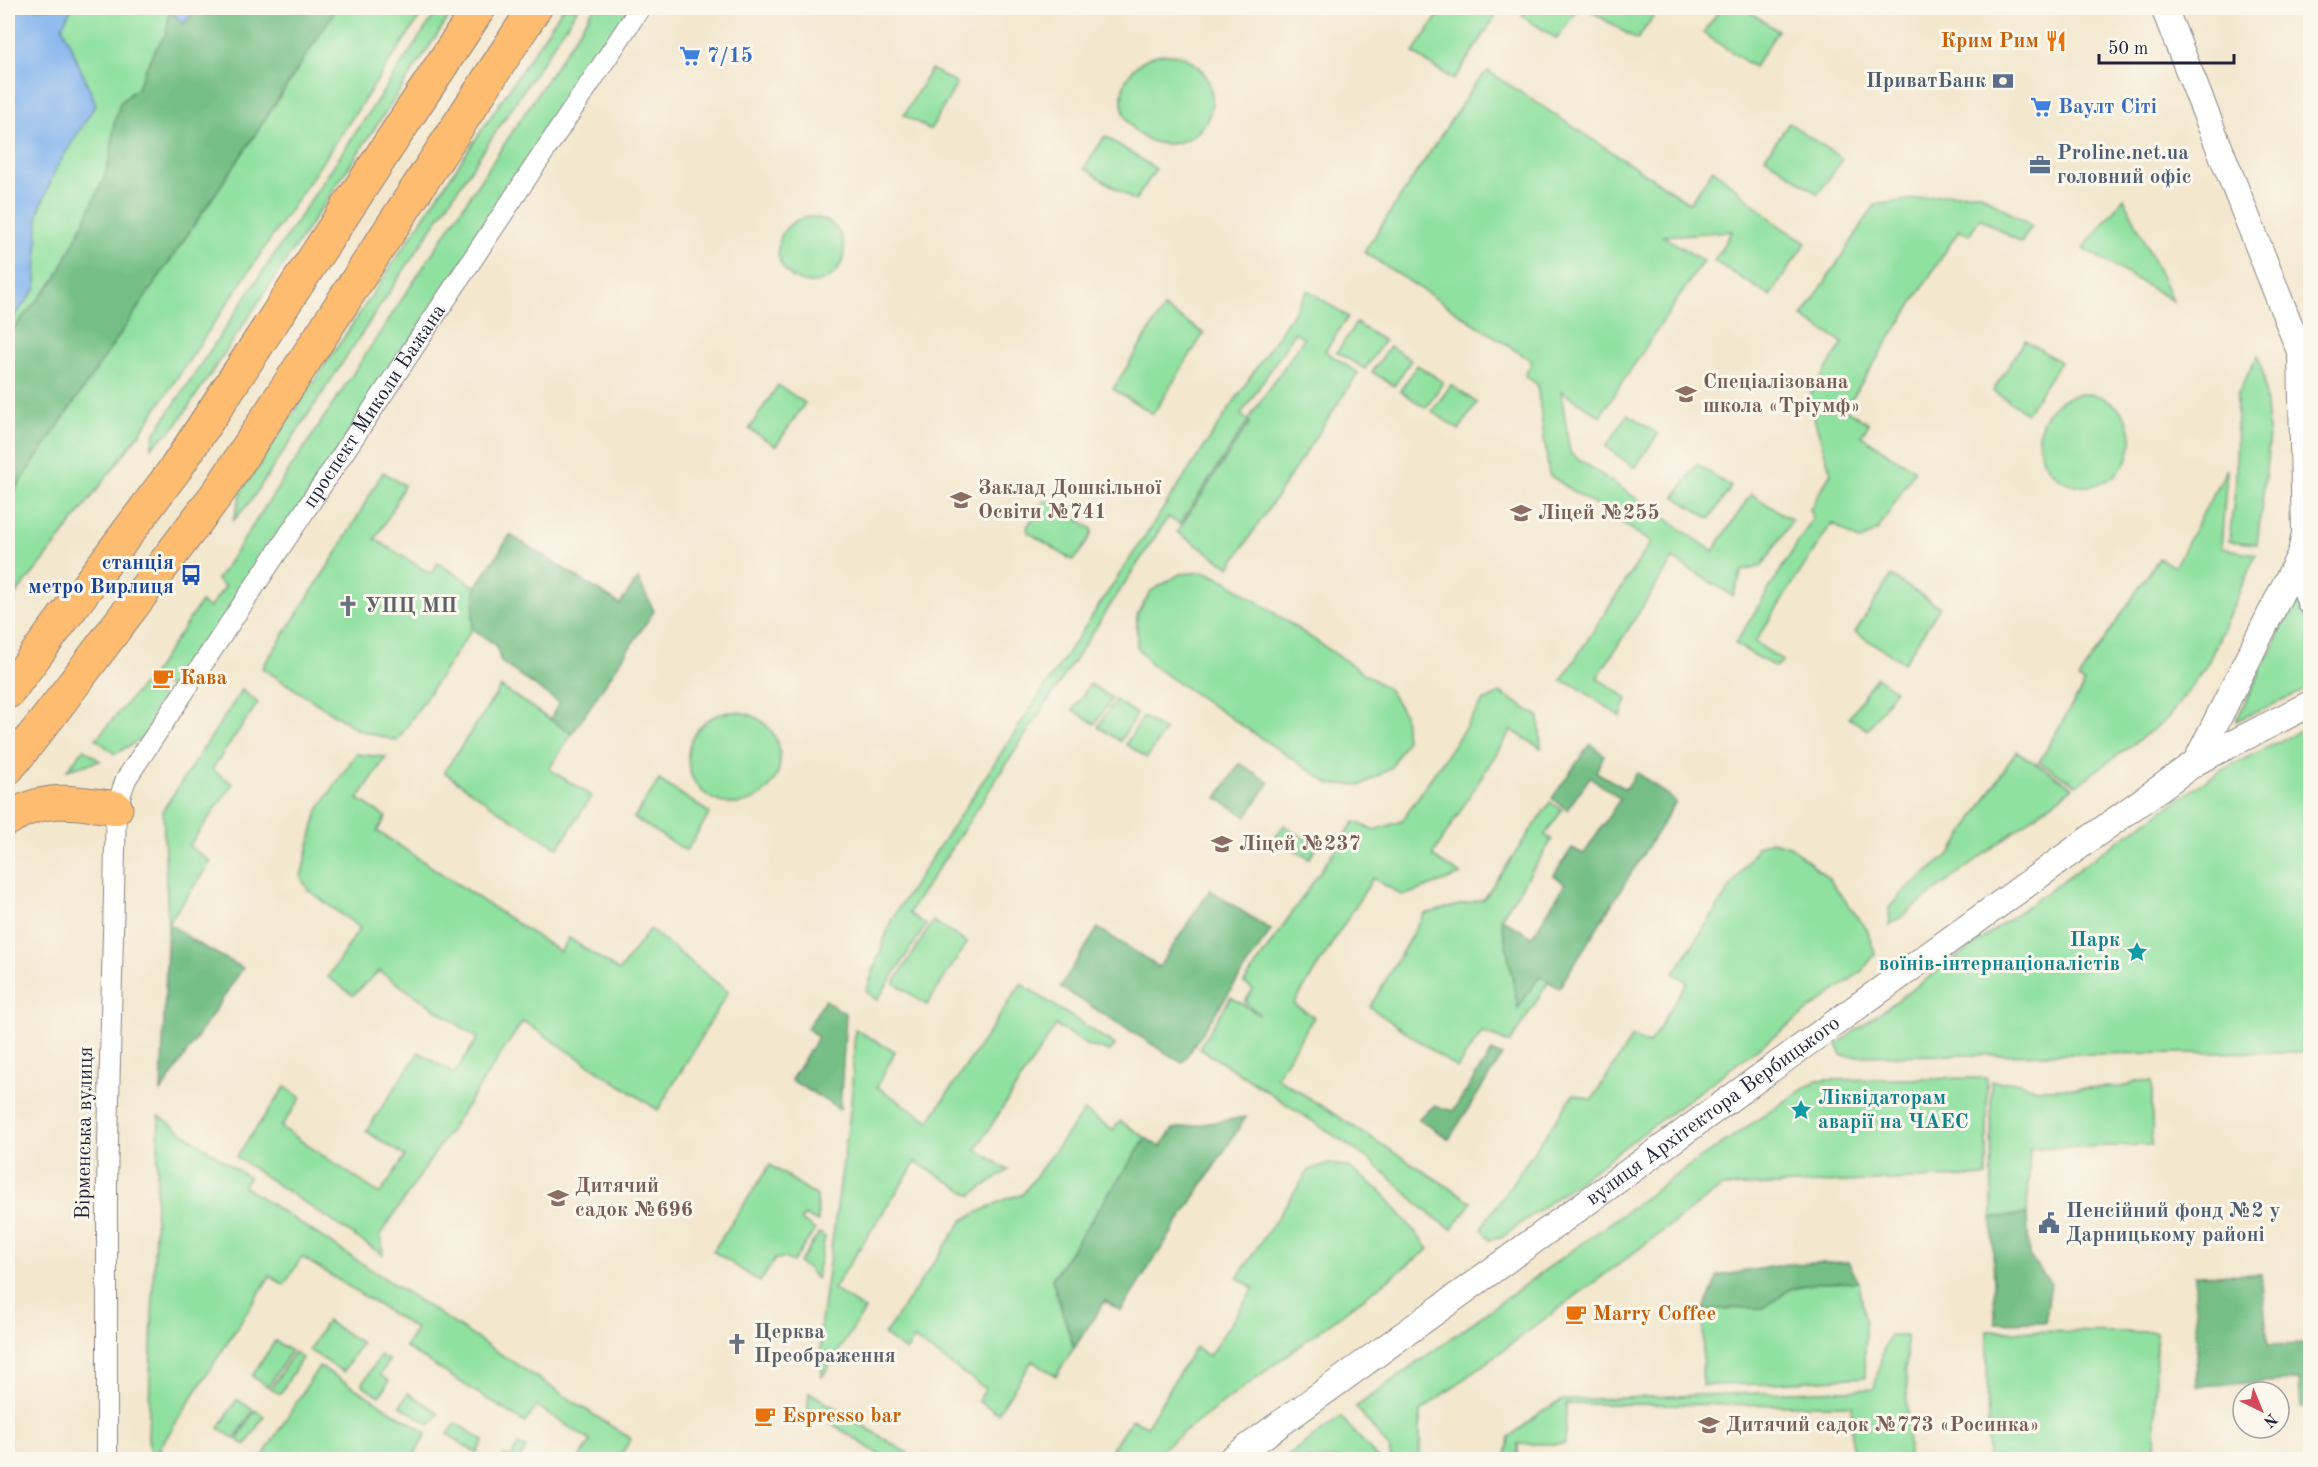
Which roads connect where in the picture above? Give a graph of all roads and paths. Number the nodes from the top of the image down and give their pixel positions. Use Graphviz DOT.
graph roads {
  1 [pos="479,8"];
  2 [pos="535,8"];
  3 [pos="640,8"];
  4 [pos="2164,8"];
  5 [pos="2306,358"];
  6 [pos="2306,537"];
  7 [pos="2310,602"];
  8 [pos="8,692"];
  9 [pos="2310,704"];
  10 [pos="2196,762"];
  11 [pos="8,768"];
  12 [pos="116,808"];
  13 [pos="8,819"];
  14 [pos="107,1460"];
  15 [pos="1230,1460"];
  1 -- 8 [label="highway"];
  2 -- 11 [label="highway"];
  3 -- 12 [label="street, проспект Миколи Бажана"];
  4 -- 5 [label="street"];
  5 -- 6 [label="street"];
  6 -- 7 [label="street"];
  6 -- 10 [label="street, вулиця Архітектора Вербицького"];
  9 -- 10 [label="street, вулиця Архітектора Вербицького"];
  10 -- 15 [label="street, вулиця Архітектора Вербицького"];
  12 -- 13 [label="highway"];
  12 -- 14 [label="street, Вірменська вулиця"];
}
